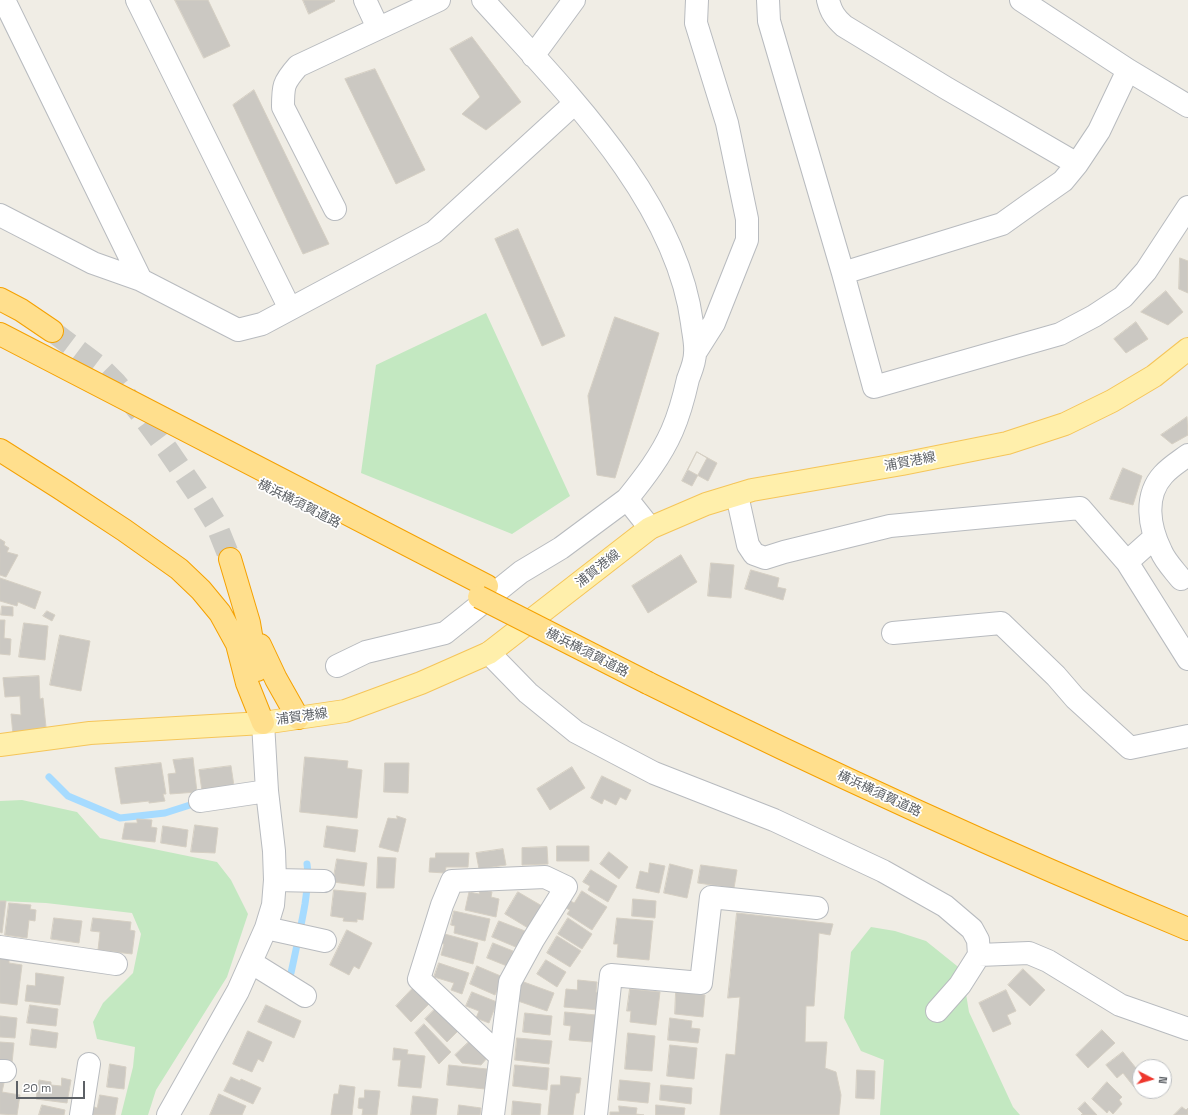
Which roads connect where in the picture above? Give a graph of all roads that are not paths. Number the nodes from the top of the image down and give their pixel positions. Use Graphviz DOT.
graph roads {
  1 [pos="4,0"];
  2 [pos="137,0"];
  3 [pos="365,0"];
  4 [pos="439,0"];
  5 [pos="483,0"];
  6 [pos="574,0"];
  7 [pos="697,0"];
  8 [pos="768,0"];
  9 [pos="828,0"];
  10 [pos="1021,0"];
  11 [pos="378,28"];
  12 [pos="533,56"];
  13 [pos="1128,70"];
  14 [pos="575,103"];
  15 [pos="1188,106"];
  16 [pos="1077,164"];
  17 [pos="1188,207"];
  18 [pos="335,209"];
  19 [pos="0,215"];
  20 [pos="843,273"];
  21 [pos="141,280"];
  22 [pos="0,299"];
  23 [pos="290,309"];
  24 [pos="52,331"];
  25 [pos="0,334"];
  26 [pos="0,348"];
  27 [pos="1188,349"];
  28 [pos="695,353"];
  29 [pos="0,450"];
  30 [pos="1188,456"];
  31 [pos="737,495"];
  32 [pos="627,499"];
  33 [pos="650,528"];
  34 [pos="1155,536"];
  35 [pos="230,559"];
  36 [pos="1127,562"];
  37 [pos="1181,579"];
  38 [pos="483,591"];
  39 [pos="249,623"];
  40 [pos="893,633"];
  41 [pos="489,653"];
  42 [pos="1188,659"];
  43 [pos="336,666"];
  44 [pos="650,677"];
  45 [pos="298,718"];
  46 [pos="263,723"];
  47 [pos="1188,736"];
  48 [pos="0,745"];
  49 [pos="267,791"];
  50 [pos="200,801"];
  51 [pos="275,880"];
  52 [pos="324,881"];
  53 [pos="817,908"];
  54 [pos="1188,913"];
  55 [pos="266,928"];
  56 [pos="1188,929"];
  57 [pos="325,941"];
  58 [pos="0,947"];
  59 [pos="979,955"];
  60 [pos="252,963"];
  61 [pos="116,964"];
  62 [pos="305,996"];
  63 [pos="1120,1005"];
  64 [pos="937,1011"];
  65 [pos="1133,1026"];
  66 [pos="1188,1030"];
  67 [pos="500,1056"];
  68 [pos="88,1064"];
  69 [pos="80,1115"];
  70 [pos="168,1115"];
  71 [pos="493,1115"];
  72 [pos="596,1115"];
  1 -- 21 [label="street"];
  2 -- 23 [label="street"];
  3 -- 11 [label="street"];
  4 -- 11 [label="street"];
  5 -- 12 [label="street"];
  6 -- 12 [label="street"];
  7 -- 28 [label="street"];
  8 -- 20 [label="street"];
  9 -- 16 [label="street"];
  10 -- 13 [label="street"];
  11 -- 18 [label="street"];
  12 -- 14 [label="street"];
  13 -- 15 [label="street"];
  13 -- 16 [label="street"];
  14 -- 23 [label="street"];
  14 -- 28 [label="street"];
  16 -- 20 [label="street"];
  17 -- 20 [label="street"];
  19 -- 21 [label="street"];
  21 -- 23 [label="street"];
  22 -- 24 [label="highway"];
  25 -- 38 [label="highway, 横浜横須賀道路"];
  26 -- 38 [label="highway, 横浜横須賀道路"];
  27 -- 31 [label="main road, 浦賀港線"];
  28 -- 32 [label="street"];
  29 -- 46 [label="highway"];
  30 -- 34 [label="street"];
  31 -- 33 [label="main road, 浦賀港線"];
  31 -- 36 [label="street"];
  32 -- 33 [label="street"];
  32 -- 43 [label="street"];
  33 -- 41 [label="main road, 浦賀港線"];
  34 -- 36 [label="street"];
  34 -- 37 [label="street"];
  35 -- 39 [label="highway"];
  36 -- 42 [label="street"];
  38 -- 44 [label="highway, 横浜横須賀道路"];
  39 -- 45 [label="highway"];
  39 -- 46 [label="highway"];
  40 -- 47 [label="street"];
  41 -- 45 [label="main road, 浦賀港線"];
  41 -- 59 [label="street"];
  44 -- 54 [label="highway, 横浜横須賀道路"];
  44 -- 56 [label="highway, 横浜横須賀道路"];
  45 -- 46 [label="main road, 浦賀港線"];
  46 -- 48 [label="main road, 浦賀港線"];
  46 -- 49 [label="street"];
  49 -- 50 [label="street"];
  49 -- 51 [label="street"];
  51 -- 52 [label="street"];
  51 -- 55 [label="street"];
  53 -- 72 [label="street"];
  55 -- 57 [label="street"];
  55 -- 60 [label="street"];
  58 -- 61 [label="street"];
  59 -- 63 [label="street"];
  59 -- 64 [label="street"];
  60 -- 62 [label="street"];
  60 -- 70 [label="street"];
  63 -- 65 [label="street"];
  63 -- 66 [label="street"];
  67 -- 67 [label="street"];
  67 -- 71 [label="street"];
  68 -- 69 [label="street"];
}
